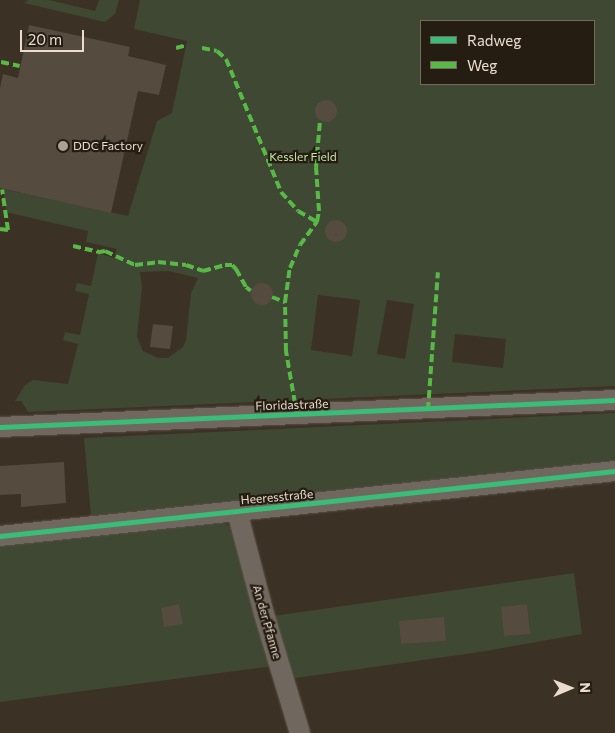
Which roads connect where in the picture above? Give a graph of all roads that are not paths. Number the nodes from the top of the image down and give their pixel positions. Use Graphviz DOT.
graph roads {
  1 [pos="615,400"];
  2 [pos="0,427"];
  3 [pos="615,471"];
  4 [pos="237,511"];
  5 [pos="0,536"];
  6 [pos="300,733"];
  1 -- 2 [label="street, Floridastraße"];
  3 -- 4 [label="street, Heeresstraße"];
  4 -- 5 [label="street, Heeresstraße"];
  4 -- 6 [label="street, An der Pfanne"];
}
